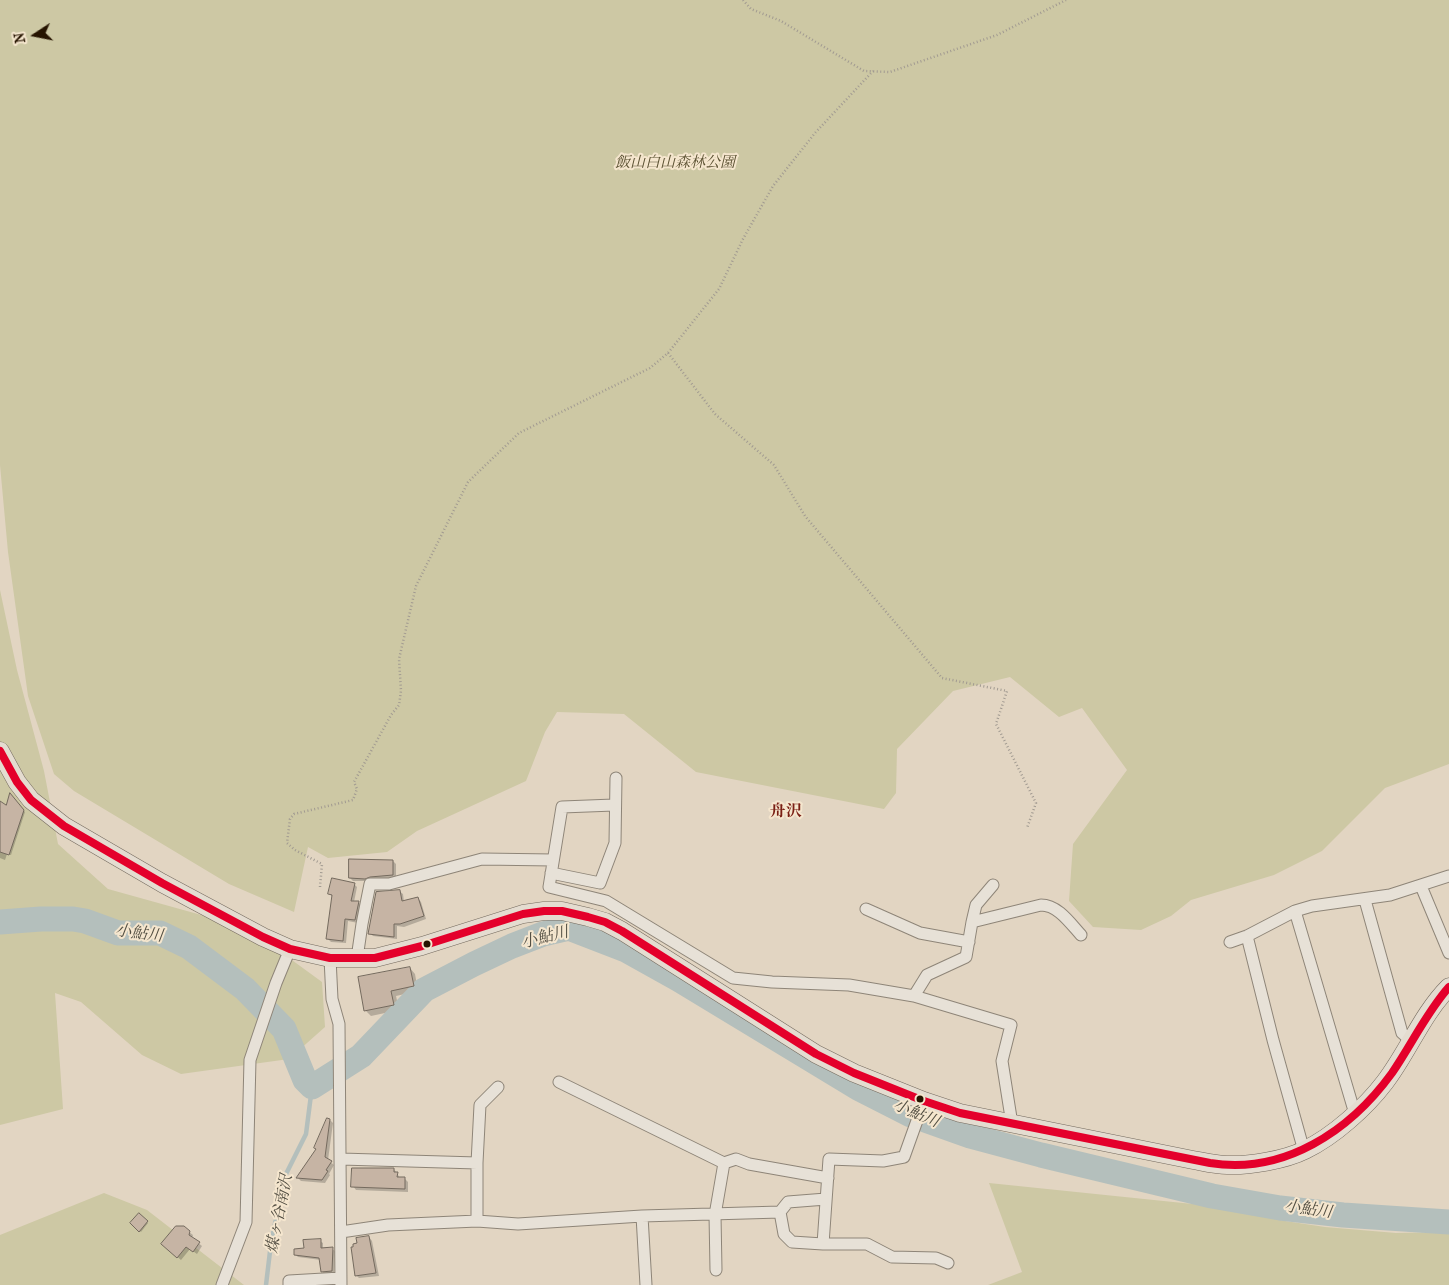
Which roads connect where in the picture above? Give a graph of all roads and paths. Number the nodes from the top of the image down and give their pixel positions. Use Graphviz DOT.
graph roads {
  1 [pos="743,0"];
  2 [pos="1066,0"];
  3 [pos="873,71"];
  4 [pos="668,353"];
  5 [pos="0,752"];
  6 [pos="616,778"];
  7 [pos="614,805"];
  8 [pos="1027,828"];
  9 [pos="554,860"];
  10 [pos="551,873"];
  11 [pos="1449,876"];
  12 [pos="993,885"];
  13 [pos="1420,886"];
  14 [pos="320,887"];
  15 [pos="1365,900"];
  16 [pos="866,908"];
  17 [pos="1295,911"];
  18 [pos="633,916"];
  19 [pos="972,922"];
  20 [pos="622,931"];
  21 [pos="1081,934"];
  22 [pos="1247,936"];
  23 [pos="969,942"];
  24 [pos="1230,942"];
  25 [pos="290,949"];
  26 [pos="1449,953"];
  27 [pos="330,958"];
  28 [pos="357,958"];
  29 [pos="1449,987"];
  30 [pos="914,996"];
  31 [pos="1411,1041"];
  32 [pos="560,1082"];
  33 [pos="498,1087"];
  34 [pos="922,1106"];
  35 [pos="1355,1114"];
  36 [pos="1012,1124"];
  37 [pos="1304,1151"];
  38 [pos="341,1159"];
  39 [pos="477,1163"];
  40 [pos="724,1163"];
  41 [pos="828,1178"];
  42 [pos="826,1198"];
  43 [pos="780,1212"];
  44 [pos="715,1215"];
  45 [pos="642,1216"];
  46 [pos="477,1221"];
  47 [pos="341,1232"];
  48 [pos="823,1244"];
  49 [pos="948,1263"];
  50 [pos="716,1270"];
  51 [pos="341,1282"];
  52 [pos="222,1285"];
  53 [pos="289,1285"];
  54 [pos="646,1285"];
  1 -- 3 [label="path"];
  2 -- 3 [label="path"];
  3 -- 4 [label="path"];
  4 -- 8 [label="path"];
  4 -- 14 [label="path"];
  5 -- 25 [label="main road"];
  6 -- 7 [label="street"];
  7 -- 9 [label="street"];
  7 -- 10 [label="street"];
  9 -- 10 [label="street"];
  9 -- 28 [label="street"];
  10 -- 18 [label="street"];
  11 -- 13 [label="street"];
  12 -- 19 [label="street"];
  13 -- 15 [label="street"];
  13 -- 26 [label="street"];
  15 -- 17 [label="street"];
  15 -- 31 [label="street"];
  16 -- 23 [label="street"];
  17 -- 22 [label="street"];
  17 -- 35 [label="street"];
  18 -- 20 [label="street"];
  18 -- 30 [label="street"];
  19 -- 21 [label="street"];
  19 -- 23 [label="street"];
  20 -- 28 [label="main road"];
  20 -- 34 [label="main road"];
  22 -- 24 [label="street"];
  22 -- 37 [label="street"];
  23 -- 30 [label="street"];
  25 -- 27 [label="main road"];
  25 -- 52 [label="street"];
  27 -- 28 [label="main road"];
  27 -- 38 [label="street"];
  29 -- 31 [label="main road"];
  30 -- 36 [label="street"];
  31 -- 35 [label="main road"];
  32 -- 40 [label="street"];
  33 -- 39 [label="street"];
  34 -- 36 [label="main road"];
  34 -- 41 [label="street"];
  35 -- 37 [label="main road"];
  36 -- 37 [label="main road"];
  38 -- 39 [label="street"];
  38 -- 47 [label="street"];
  39 -- 46 [label="street"];
  40 -- 41 [label="street"];
  40 -- 44 [label="street"];
  41 -- 42 [label="street"];
  42 -- 43 [label="street"];
  42 -- 48 [label="street"];
  43 -- 44 [label="street"];
  43 -- 48 [label="street"];
  44 -- 45 [label="street"];
  44 -- 50 [label="street"];
  45 -- 46 [label="street"];
  45 -- 54 [label="street"];
  46 -- 47 [label="street"];
  47 -- 51 [label="street"];
  48 -- 49 [label="street"];
  51 -- 53 [label="street"];
}
